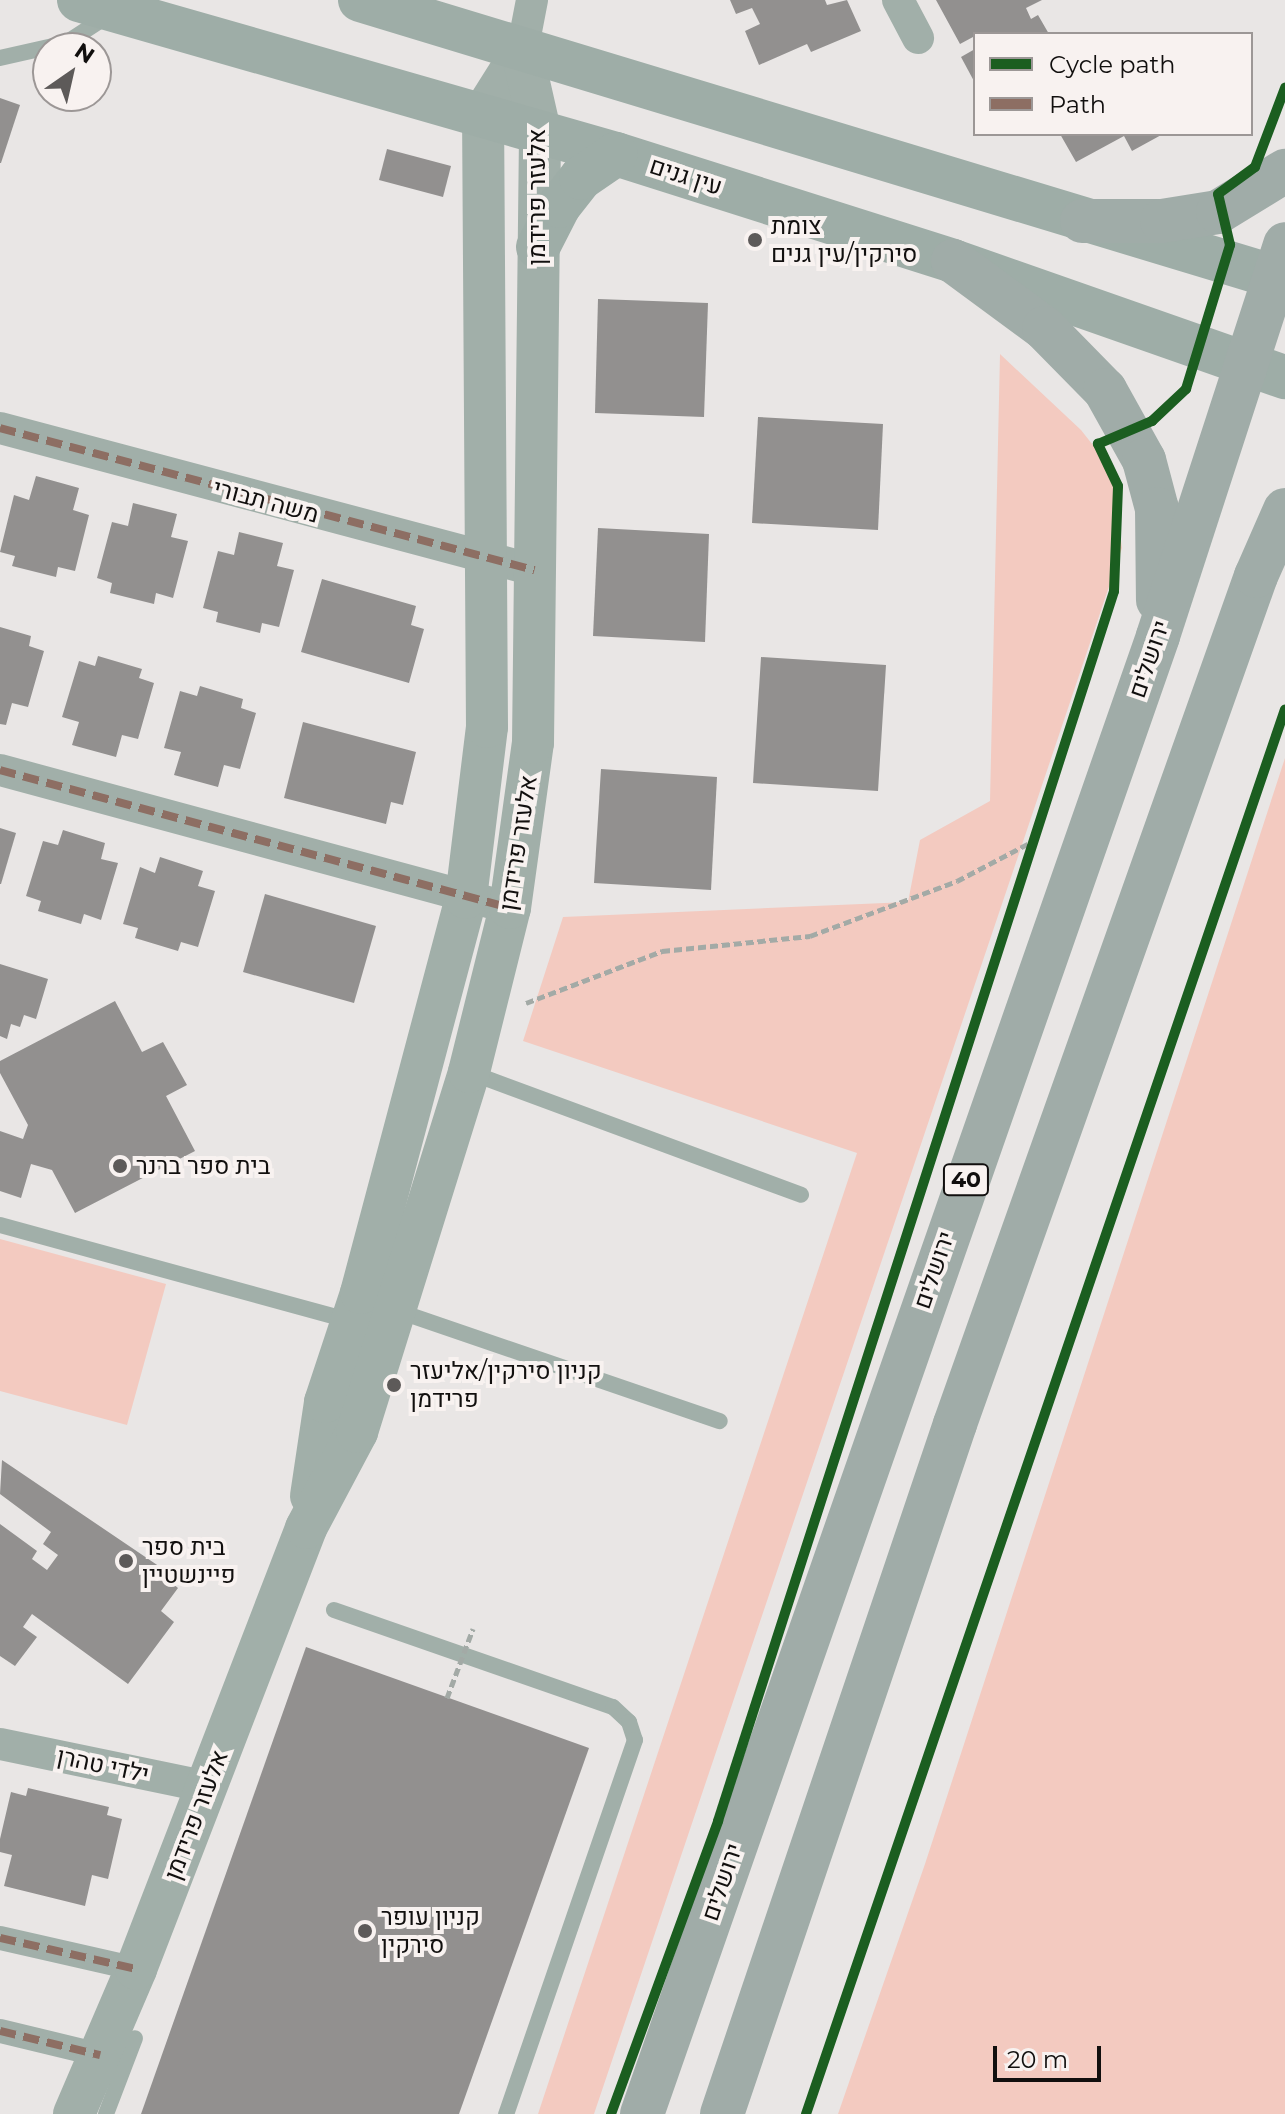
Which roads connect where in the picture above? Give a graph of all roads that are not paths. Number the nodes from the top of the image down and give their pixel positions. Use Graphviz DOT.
graph roads {
  1 [pos="360,0"];
  2 [pos="532,0"];
  3 [pos="898,0"];
  4 [pos="97,5"];
  5 [pos="918,38"];
  6 [pos="522,52"];
  7 [pos="0,58"];
  8 [pos="483,114"];
  9 [pos="540,131"];
  10 [pos="616,154"];
  11 [pos="1285,171"];
  12 [pos="1082,221"];
  13 [pos="538,247"];
  14 [pos="953,261"];
  15 [pos="1281,267"];
  16 [pos="1266,370"];
  17 [pos="0,428"];
  18 [pos="1285,510"];
  19 [pos="1285,536"];
  20 [pos="490,562"];
  21 [pos="534,570"];
  22 [pos="1256,576"];
  23 [pos="1158,636"];
  24 [pos="0,770"];
  25 [pos="466,898"];
  26 [pos="510,908"];
  27 [pos="469,1072"];
  28 [pos="801,1195"];
  29 [pos="0,1225"];
  30 [pos="398,1311"];
  31 [pos="351,1322"];
  32 [pos="720,1421"];
  33 [pos="306,1528"];
  34 [pos="334,1610"];
  35 [pos="0,1744"];
  36 [pos="207,1787"];
  37 [pos="0,1938"];
  38 [pos="136,1969"];
  39 [pos="0,2031"];
  40 [pos="117,2046"];
  41 [pos="84,2110"];
  42 [pos="506,2114"];
  43 [pos="642,2114"];
  44 [pos="722,2114"];
  1 -- 6 [label="main road"];
  2 -- 6 [label="street"];
  3 -- 5 [label="street"];
  4 -- 7 [label="lane"];
  4 -- 8 [label="main road, עין גנים"];
  6 -- 8 [label="street"];
  6 -- 9 [label="street, אלעזר פרידמן"];
  6 -- 12 [label="main road"];
  8 -- 9 [label="main road, עין גנים"];
  8 -- 20 [label="street, אלעזר פרידמן"];
  9 -- 10 [label="main road, עין גנים"];
  9 -- 13 [label="street, אלעזר פרידמן"];
  10 -- 13 [label="main road"];
  10 -- 14 [label="main road, עין גנים"];
  11 -- 12 [label="highway"];
  12 -- 15 [label="main road"];
  13 -- 21 [label="street, אלעזר פרידמן"];
  14 -- 16 [label="main road, עין גנים"];
  14 -- 23 [label="highway"];
  15 -- 16 [label="highway, ירושלים / 40"];
  16 -- 23 [label="highway, ירושלים / 40"];
  17 -- 20 [label="street, משה תבורי"];
  18 -- 22 [label="highway"];
  19 -- 22 [label="highway"];
  20 -- 21 [label="street, משה תבורי"];
  20 -- 25 [label="street, אלעזר פרידמן"];
  21 -- 26 [label="street, אלעזר פרידמן"];
  22 -- 44 [label="highway"];
  23 -- 43 [label="highway, ירושלים / 40"];
  24 -- 25 [label="street"];
  25 -- 26 [label="street"];
  25 -- 31 [label="street, אלעזר פרידמן"];
  26 -- 27 [label="street, אלעזר פרידמן"];
  27 -- 28 [label="lane"];
  27 -- 30 [label="street, אלעזר פרידמן"];
  29 -- 31 [label="lane"];
  30 -- 32 [label="lane"];
  30 -- 33 [label="street, אלעזר פרידמן"];
  31 -- 33 [label="street, אלעזר פרידמן"];
  33 -- 36 [label="street, אלעזר פרידמן"];
  34 -- 42 [label="lane"];
  35 -- 36 [label="street, ילדי טהרן"];
  36 -- 38 [label="street, אלעזר פרידמן"];
  37 -- 38 [label="street"];
  38 -- 40 [label="street, אלעזר פרידמן"];
  39 -- 40 [label="street"];
  40 -- 41 [label="street, אלעזר פרידמן"];
}
